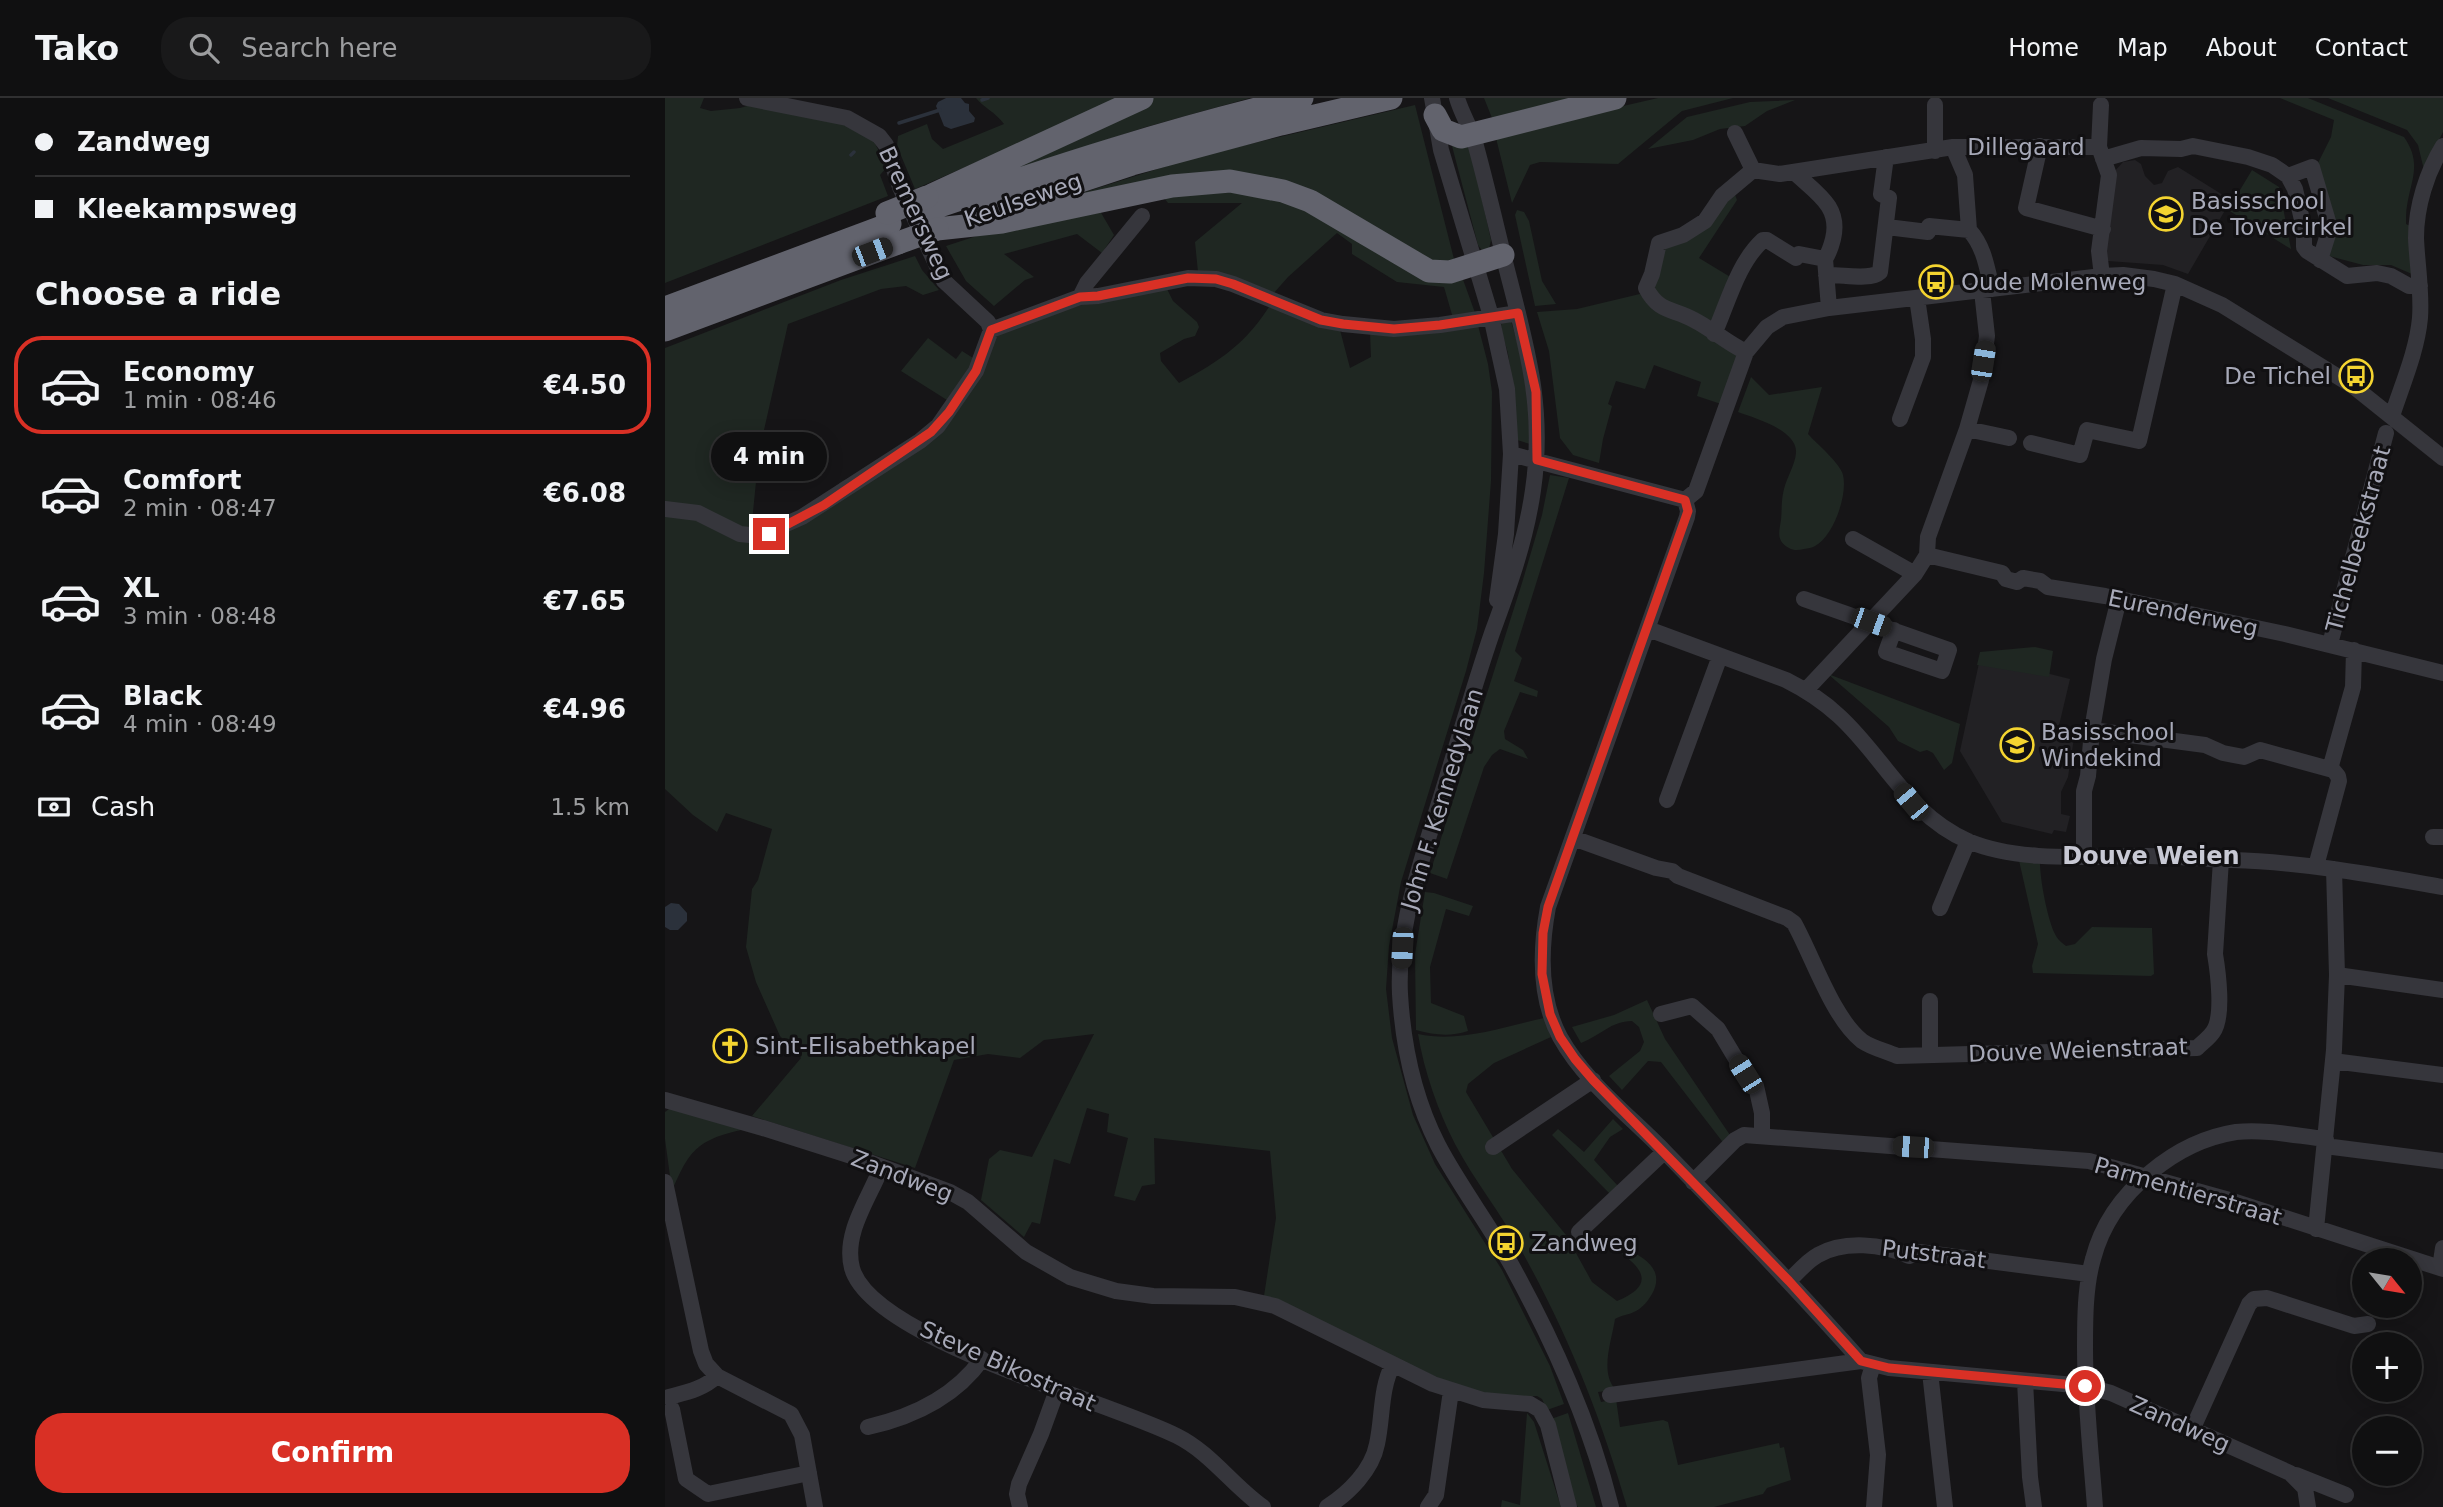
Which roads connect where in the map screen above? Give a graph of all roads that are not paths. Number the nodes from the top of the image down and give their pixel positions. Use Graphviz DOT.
graph roads {
  1 [pos="747,98"];
  2 [pos="1142,98"];
  3 [pos="1302,98"];
  4 [pos="1391,98"];
  5 [pos="1457,98"];
  6 [pos="1615,98"];
  7 [pos="1935,105"];
  8 [pos="2101,105"];
  9 [pos="1434,106"];
  10 [pos="1735,133"];
  11 [pos="1472,135"];
  12 [pos="2040,146"];
  13 [pos="2443,146"];
  14 [pos="1953,147"];
  15 [pos="1935,151"];
  16 [pos="2101,153"];
  17 [pos="1887,157"];
  18 [pos="1753,170"];
  19 [pos="1794,172"];
  20 [pos="2288,176"];
  21 [pos="932,212"];
  22 [pos="1142,216"];
  23 [pos="892,226"];
  24 [pos="1887,227"];
  25 [pos="2103,229"];
  26 [pos="1969,230"];
  27 [pos="1503,255"];
  28 [pos="2320,260"];
  29 [pos="1476,264"];
  30 [pos="1825,267"];
  31 [pos="2102,276"];
  32 [pos="2175,284"];
  33 [pos="2420,286"];
  34 [pos="1987,290"];
  35 [pos="1080,297"];
  36 [pos="1917,298"];
  37 [pos="665,307"];
  38 [pos="1829,308"];
  39 [pos="1518,313"];
  40 [pos="1491,316"];
  41 [pos="665,330"];
  42 [pos="991,330"];
  43 [pos="1714,334"];
  44 [pos="1746,352"];
  45 [pos="2392,416"];
  46 [pos="1900,419"];
  47 [pos="1967,429"];
  48 [pos="2386,433"];
  49 [pos="2009,438"];
  50 [pos="2031,443"];
  51 [pos="1511,453"];
  52 [pos="2443,458"];
  53 [pos="1537,460"];
  54 [pos="1685,500"];
  55 [pos="665,509"];
  56 [pos="1853,539"];
  57 [pos="1927,555"];
  58 [pos="1915,574"];
  59 [pos="1804,599"];
  60 [pos="2119,599"];
  61 [pos="1871,622"];
  62 [pos="1648,629"];
  63 [pos="1894,630"];
  64 [pos="1492,633"];
  65 [pos="2330,644"];
  66 [pos="2354,650"];
  67 [pos="1720,656"];
  68 [pos="2443,673"];
  69 [pos="1805,690"];
  70 [pos="2092,730"];
  71 [pos="2330,769"];
  72 [pos="1667,800"];
  73 [pos="1573,838"];
  74 [pos="1968,841"];
  75 [pos="2084,856"];
  76 [pos="2221,860"];
  77 [pos="2316,866"];
  78 [pos="2334,869"];
  79 [pos="2443,887"];
  80 [pos="1940,908"];
  81 [pos="2337,975"];
  82 [pos="2443,990"];
  83 [pos="1930,1001"];
  84 [pos="1661,1014"];
  85 [pos="1930,1054"];
  86 [pos="2333,1061"];
  87 [pos="2443,1076"];
  88 [pos="1593,1080"];
  89 [pos="665,1100"];
  90 [pos="1762,1135"];
  91 [pos="2326,1142"];
  92 [pos="1493,1147"];
  93 [pos="1664,1152"];
  94 [pos="2443,1161"];
  95 [pos="881,1168"];
  96 [pos="2147,1175"];
  97 [pos="665,1182"];
  98 [pos="1693,1182"];
  99 [pos="2316,1229"];
  100 [pos="1579,1232"];
  101 [pos="2443,1248"];
  102 [pos="2442,1269"];
  103 [pos="2089,1274"];
  104 [pos="1789,1281"];
  105 [pos="2368,1324"];
  106 [pos="982,1359"];
  107 [pos="1867,1363"];
  108 [pos="1393,1364"];
  109 [pos="1930,1372"];
  110 [pos="717,1376"];
  111 [pos="2025,1381"];
  112 [pos="2085,1386"];
  113 [pos="1057,1390"];
  114 [pos="1451,1391"];
  115 [pos="1610,1395"];
  116 [pos="867,1427"];
  117 [pos="2192,1430"];
  118 [pos="809,1473"];
  119 [pos="2290,1473"];
  120 [pos="1247,1494"];
  121 [pos="2346,1495"];
  122 [pos="717,1500"];
  123 [pos="815,1507"];
  124 [pos="1020,1507"];
  125 [pos="1236,1507"];
  126 [pos="1263,1507"];
  127 [pos="1327,1507"];
  128 [pos="1428,1507"];
  129 [pos="1569,1507"];
  130 [pos="1611,1507"];
  131 [pos="1874,1507"];
  132 [pos="1945,1507"];
  133 [pos="2034,1507"];
  134 [pos="2095,1507"];
  135 [pos="2308,1507"];
  1 -- 42 [label="street, Bremersweg"];
  2 -- 21 [label="highway"];
  3 -- 21 [label="highway, Keulseweg"];
  4 -- 21 [label="highway, Keulseweg"];
  5 -- 11 [label="street, John F. Kennedylaan"];
  6 -- 11 [label="highway"];
  7 -- 15 [label="street, Dillegaard"];
  8 -- 16 [label="street, Dillegaard"];
  9 -- 11 [label="highway"];
  9 -- 29 [label="street, John F. Kennedylaan"];
  10 -- 18 [label="street"];
  11 -- 27 [label="street, John F. Kennedylaan"];
  12 -- 14 [label="street, Dillegaard"];
  12 -- 16 [label="street, Dillegaard"];
  12 -- 25 [label="street"];
  13 -- 33 [label="street, Tichelbeekstraat"];
  14 -- 15 [label="street, Dillegaard"];
  14 -- 26 [label="street, Dillegaard"];
  15 -- 17 [label="street, Dillegaard"];
  16 -- 20 [label="street, Dillegaard"];
  16 -- 25 [label="street, Dillegaard"];
  17 -- 19 [label="street, Dillegaard"];
  17 -- 24 [label="street"];
  18 -- 19 [label="street, Dillegaard"];
  18 -- 43 [label="street"];
  19 -- 30 [label="street"];
  20 -- 28 [label="street"];
  20 -- 28 [label="street, Dillegaard"];
  21 -- 23 [label="highway, Keulseweg"];
  21 -- 29 [label="highway"];
  22 -- 35 [label="street"];
  23 -- 37 [label="highway, Keulseweg"];
  23 -- 41 [label="highway, Keulseweg"];
  24 -- 26 [label="street"];
  24 -- 30 [label="street"];
  25 -- 31 [label="street, Dillegaard"];
  26 -- 34 [label="street, Dillegaard"];
  27 -- 29 [label="highway"];
  27 -- 39 [label="street, John F. Kennedylaan"];
  28 -- 33 [label="street"];
  29 -- 40 [label="street, John F. Kennedylaan"];
  30 -- 38 [label="street"];
  30 -- 43 [label="street"];
  31 -- 32 [label="street"];
  31 -- 34 [label="street"];
  32 -- 45 [label="street"];
  32 -- 50 [label="street"];
  33 -- 45 [label="street, Tichelbeekstraat"];
  34 -- 36 [label="street"];
  34 -- 47 [label="street"];
  35 -- 40 [label="street"];
  35 -- 42 [label="street"];
  36 -- 38 [label="street"];
  36 -- 46 [label="street"];
  38 -- 44 [label="street"];
  39 -- 40 [label="street"];
  39 -- 53 [label="street, John F. Kennedylaan"];
  40 -- 51 [label="street, John F. Kennedylaan"];
  42 -- 55 [label="street"];
  43 -- 44 [label="street"];
  44 -- 54 [label="street"];
  45 -- 52 [label="street"];
  47 -- 49 [label="street"];
  47 -- 57 [label="street"];
  48 -- 65 [label="street, Tichelbeekstraat"];
  51 -- 53 [label="street"];
  51 -- 64 [label="street, John F. Kennedylaan"];
  53 -- 54 [label="street"];
  53 -- 64 [label="street, John F. Kennedylaan"];
  54 -- 62 [label="street"];
  56 -- 58 [label="street"];
  57 -- 58 [label="street"];
  57 -- 60 [label="street, Eurenderweg"];
  58 -- 61 [label="street"];
  59 -- 61 [label="street"];
  60 -- 65 [label="street, Eurenderweg"];
  60 -- 70 [label="street"];
  61 -- 63 [label="street"];
  61 -- 69 [label="street"];
  62 -- 67 [label="street"];
  62 -- 73 [label="street"];
  64 -- 130 [label="street, John F. Kennedylaan"];
  65 -- 66 [label="street, Eurenderweg"];
  66 -- 68 [label="street, Eurenderweg"];
  66 -- 71 [label="street"];
  67 -- 69 [label="street"];
  67 -- 72 [label="street"];
  69 -- 74 [label="street"];
  70 -- 71 [label="street"];
  70 -- 75 [label="street"];
  71 -- 77 [label="street"];
  73 -- 85 [label="street, Douve Weienstraat"];
  73 -- 88 [label="street"];
  74 -- 75 [label="street"];
  74 -- 80 [label="street"];
  75 -- 76 [label="street"];
  76 -- 77 [label="street"];
  76 -- 85 [label="street, Douve Weienstraat"];
  77 -- 78 [label="street"];
  78 -- 79 [label="street"];
  78 -- 81 [label="street"];
  81 -- 82 [label="street"];
  81 -- 86 [label="street"];
  83 -- 85 [label="street"];
  84 -- 90 [label="street"];
  86 -- 87 [label="street"];
  86 -- 91 [label="street"];
  88 -- 92 [label="street"];
  88 -- 93 [label="street"];
  89 -- 95 [label="street, Zandweg"];
  90 -- 96 [label="street, Parmentierstraat"];
  90 -- 98 [label="street, Parmentierstraat"];
  91 -- 94 [label="street"];
  91 -- 96 [label="street"];
  91 -- 99 [label="street"];
  93 -- 98 [label="street"];
  93 -- 100 [label="street"];
  95 -- 106 [label="street, Steve Bikostraat"];
  95 -- 108 [label="street, Zandweg"];
  96 -- 99 [label="street, Parmentierstraat"];
  96 -- 103 [label="street"];
  97 -- 110 [label="street"];
  98 -- 104 [label="street"];
  99 -- 102 [label="street, Parmentierstraat"];
  101 -- 102 [label="street"];
  103 -- 104 [label="street, Putstraat"];
  103 -- 112 [label="street"];
  104 -- 107 [label="street"];
  105 -- 117 [label="street"];
  106 -- 113 [label="street, Steve Bikostraat"];
  106 -- 116 [label="street"];
  107 -- 109 [label="street, Zandweg"];
  107 -- 115 [label="street, Zandweg"];
  107 -- 131 [label="street"];
  108 -- 114 [label="street, Zandweg"];
  108 -- 127 [label="street"];
  109 -- 111 [label="street, Zandweg"];
  109 -- 132 [label="street"];
  110 -- 118 [label="street"];
  110 -- 122 [label="street"];
  111 -- 112 [label="street, Zandweg"];
  111 -- 133 [label="street"];
  112 -- 117 [label="street, Zandweg"];
  112 -- 134 [label="street"];
  113 -- 120 [label="street, Steve Bikostraat"];
  113 -- 124 [label="street"];
  114 -- 128 [label="street"];
  114 -- 129 [label="street, Zandweg"];
  117 -- 119 [label="street, Zandweg"];
  118 -- 122 [label="street"];
  118 -- 123 [label="street"];
  119 -- 121 [label="street, Zandweg"];
  119 -- 135 [label="street"];
  120 -- 125 [label="street"];
  120 -- 126 [label="street, Steve Bikostraat"];
}
